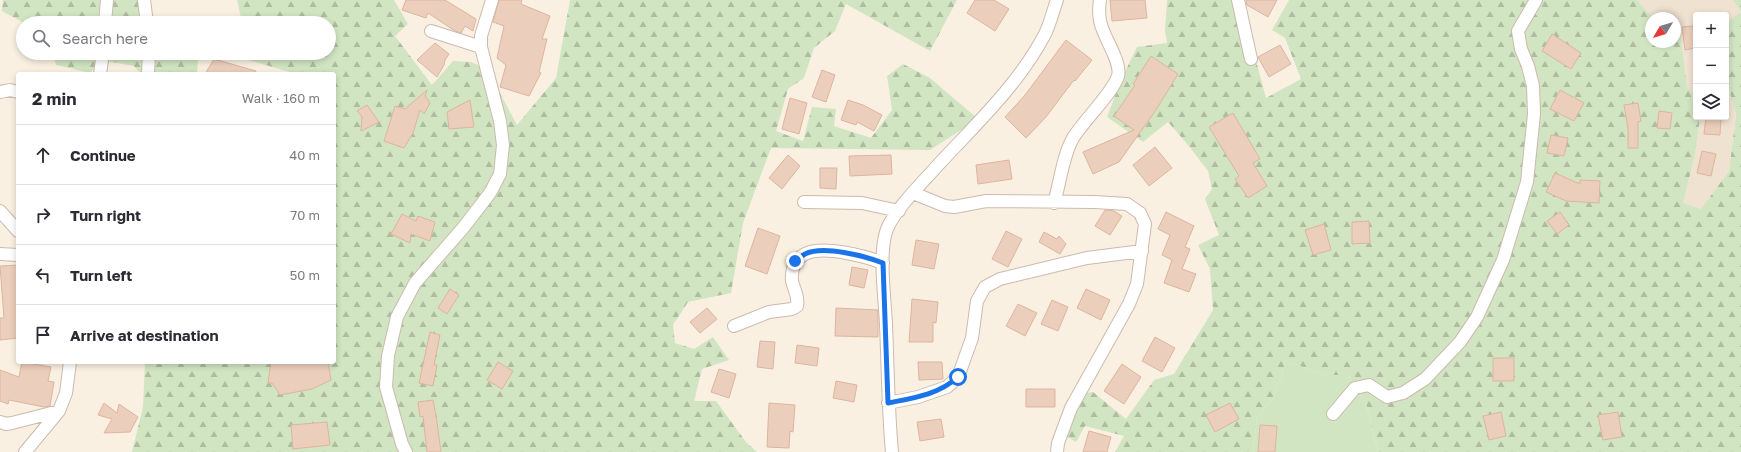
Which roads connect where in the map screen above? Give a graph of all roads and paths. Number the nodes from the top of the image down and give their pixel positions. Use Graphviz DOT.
graph roads {
  1 [pos="107,0"];
  2 [pos="144,0"];
  3 [pos="492,0"];
  4 [pos="1057,0"];
  5 [pos="1100,0"];
  6 [pos="1238,0"];
  7 [pos="1536,0"];
  8 [pos="106,16"];
  9 [pos="146,16"];
  10 [pos="431,30"];
  11 [pos="482,47"];
  12 [pos="1251,59"];
  13 [pos="102,60"];
  14 [pos="149,60"];
  15 [pos="100,72"];
  16 [pos="148,72"];
  17 [pos="0,92"];
  18 [pos="16,92"];
  19 [pos="913,192"];
  20 [pos="804,202"];
  21 [pos="1054,203"];
  22 [pos="0,211"];
  23 [pos="899,211"];
  24 [pos="16,229"];
  25 [pos="1142,251"];
  26 [pos="883,263"];
  27 [pos="734,326"];
  28 [pos="70,364"];
  29 [pos="888,403"];
  30 [pos="59,411"];
  31 [pos="1333,414"];
  32 [pos="0,422"];
  33 [pos="25,452"];
  34 [pos="406,452"];
  35 [pos="892,452"];
  36 [pos="1057,452"];
  1 -- 8 [label="street"];
  2 -- 9 [label="street"];
  3 -- 11 [label="street"];
  4 -- 19 [label="street"];
  5 -- 21 [label="street"];
  6 -- 12 [label="street"];
  7 -- 31 [label="street"];
  10 -- 11 [label="street"];
  11 -- 34 [label="street"];
  13 -- 15 [label="street"];
  14 -- 16 [label="street"];
  17 -- 18 [label="street"];
  19 -- 21 [label="street"];
  19 -- 23 [label="street"];
  20 -- 23 [label="street"];
  21 -- 25 [label="street"];
  22 -- 24 [label="street"];
  23 -- 26 [label="street"];
  25 -- 29 [label="street"];
  25 -- 36 [label="street"];
  26 -- 27 [label="street"];
  26 -- 29 [label="street"];
  28 -- 30 [label="street"];
  29 -- 35 [label="street"];
  30 -- 32 [label="street"];
  30 -- 33 [label="street"];
}
